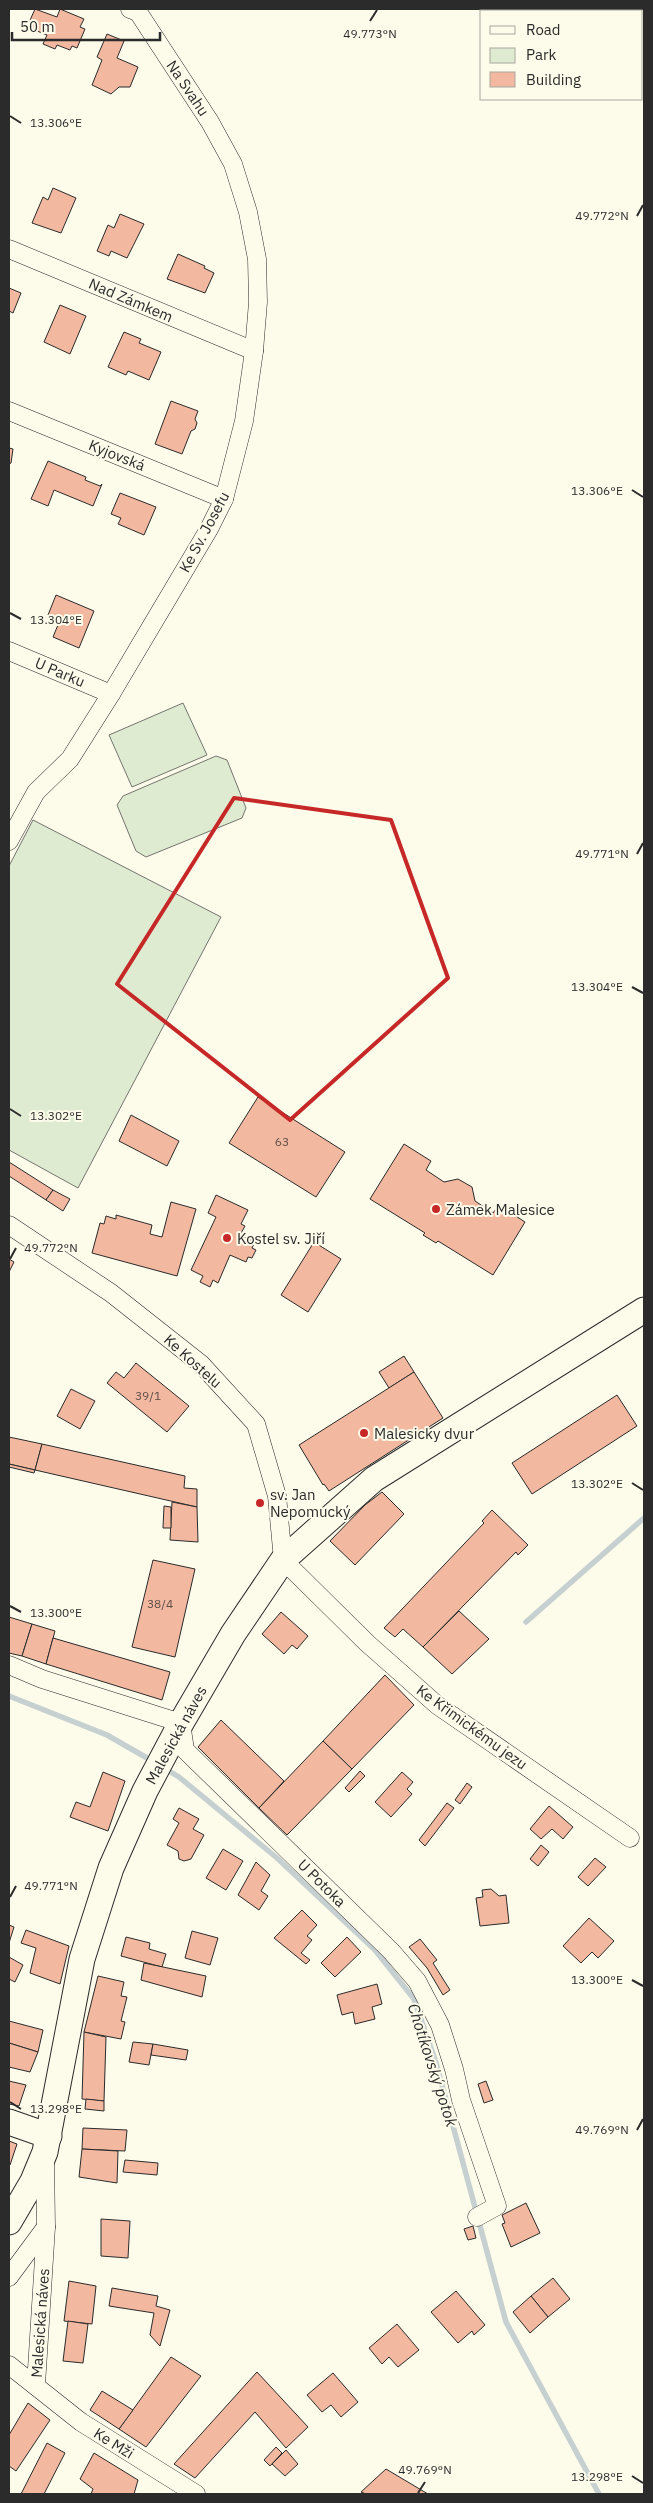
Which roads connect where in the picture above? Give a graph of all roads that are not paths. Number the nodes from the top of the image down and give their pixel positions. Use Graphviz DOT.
graph roads {
  1 [pos="130,9"];
  2 [pos="210,122"];
  3 [pos="9,250"];
  4 [pos="254,351"];
  5 [pos="9,411"];
  6 [pos="224,499"];
  7 [pos="9,651"];
  8 [pos="111,694"];
  9 [pos="9,841"];
  10 [pos="9,1225"];
  11 [pos="644,1310"];
  12 [pos="282,1560"];
  13 [pos="9,1665"];
  14 [pos="181,1723"];
  15 [pos="630,1838"];
  16 [pos="9,2122"];
  17 [pos="47,2144"];
  18 [pos="476,2217"];
  19 [pos="9,2222"];
  20 [pos="46,2227"];
  21 [pos="9,2277"];
  22 [pos="9,2365"];
  23 [pos="36,2385"];
  24 [pos="196,2494"];
  1 -- 2 [label="street, Na Svahu"];
  2 -- 4 [label="street, Ke Sv. Josefu"];
  3 -- 4 [label="street, Nad Zámkem"];
  4 -- 6 [label="street, Ke Sv. Josefu"];
  5 -- 6 [label="street, Kyjovská"];
  6 -- 8 [label="street, Ke Sv. Josefu"];
  7 -- 8 [label="street, U Parku"];
  8 -- 9 [label="street, Ke Sv. Josefu"];
  10 -- 12 [label="street, Ke Kostelu"];
  11 -- 12 [label="street, Malesická náves"];
  12 -- 14 [label="street, Malesická náves"];
  12 -- 15 [label="street, Ke Křimickému jezu"];
  13 -- 14 [label="street"];
  14 -- 17 [label="street, Malesická náves"];
  14 -- 18 [label="street, U Potoka"];
  16 -- 17 [label="street"];
  17 -- 19 [label="street, Malesická náves"];
  17 -- 20 [label="street, Malesická náves"];
  20 -- 21 [label="street, Malesická náves"];
  20 -- 23 [label="street, Malesická náves"];
  22 -- 23 [label="street, Malesická náves"];
  23 -- 24 [label="street, Ke Mži"];
}
